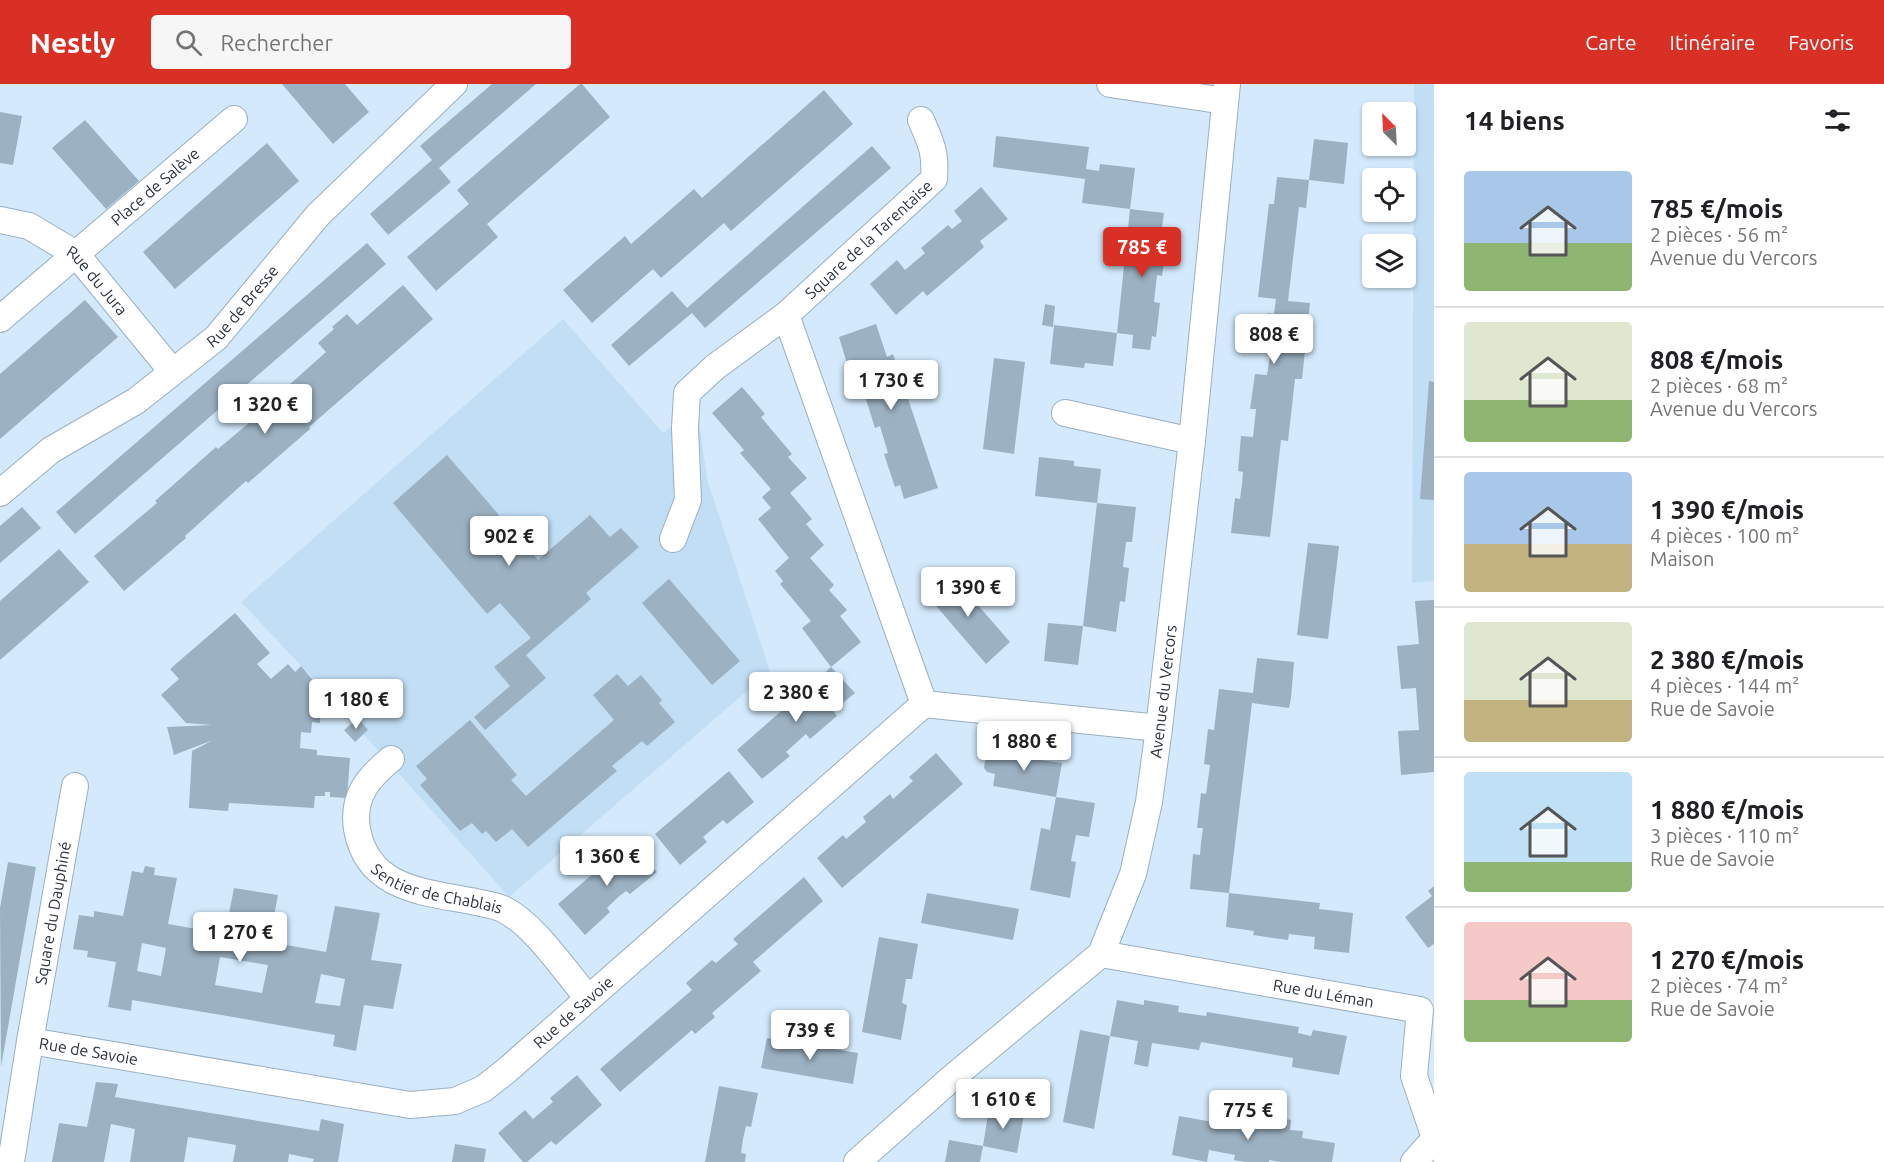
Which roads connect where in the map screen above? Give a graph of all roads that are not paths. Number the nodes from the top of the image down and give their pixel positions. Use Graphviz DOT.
graph roads {
  1 [pos="454,84"];
  2 [pos="1110,84"];
  3 [pos="1226,92"];
  4 [pos="234,119"];
  5 [pos="921,120"];
  6 [pos="0,220"];
  7 [pos="76,254"];
  8 [pos="786,315"];
  9 [pos="0,319"];
  10 [pos="172,371"];
  11 [pos="1065,413"];
  12 [pos="1192,441"];
  13 [pos="0,493"];
  14 [pos="673,539"];
  15 [pos="924,704"];
  16 [pos="1159,728"];
  17 [pos="391,759"];
  18 [pos="75,786"];
  19 [pos="1101,954"];
  20 [pos="588,998"];
  21 [pos="1427,1005"];
  22 [pos="30,1041"];
  23 [pos="1434,1135"];
  24 [pos="1434,1140"];
  25 [pos="11,1162"];
  26 [pos="857,1162"];
  27 [pos="1414,1162"];
  1 -- 10 [label="street, Rue de Bresse"];
  2 -- 3 [label="street"];
  3 -- 12 [label="street, Avenue du Vercors"];
  4 -- 7 [label="street, Place de Salève"];
  5 -- 8 [label="street, Square de la Tarentaise"];
  6 -- 7 [label="street, Rue du Jura"];
  7 -- 9 [label="street, Place de Salève"];
  7 -- 10 [label="street, Rue du Jura"];
  8 -- 14 [label="street, Square de la Tarentaise"];
  8 -- 15 [label="street"];
  10 -- 13 [label="street, Rue de Bresse"];
  11 -- 12 [label="street"];
  12 -- 16 [label="street, Avenue du Vercors"];
  15 -- 16 [label="street"];
  15 -- 20 [label="street, Rue de Savoie"];
  16 -- 19 [label="street, Avenue du Vercors"];
  17 -- 20 [label="street, Sentier de Chablais"];
  18 -- 22 [label="street, Square du Dauphiné"];
  19 -- 21 [label="street, Rue du Léman"];
  19 -- 26 [label="street, Avenue du Vercors"];
  20 -- 22 [label="street, Rue de Savoie"];
  21 -- 23 [label="street, Rue du Léman"];
  22 -- 25 [label="street, Rue de Savoie"];
  24 -- 27 [label="street"];
}
